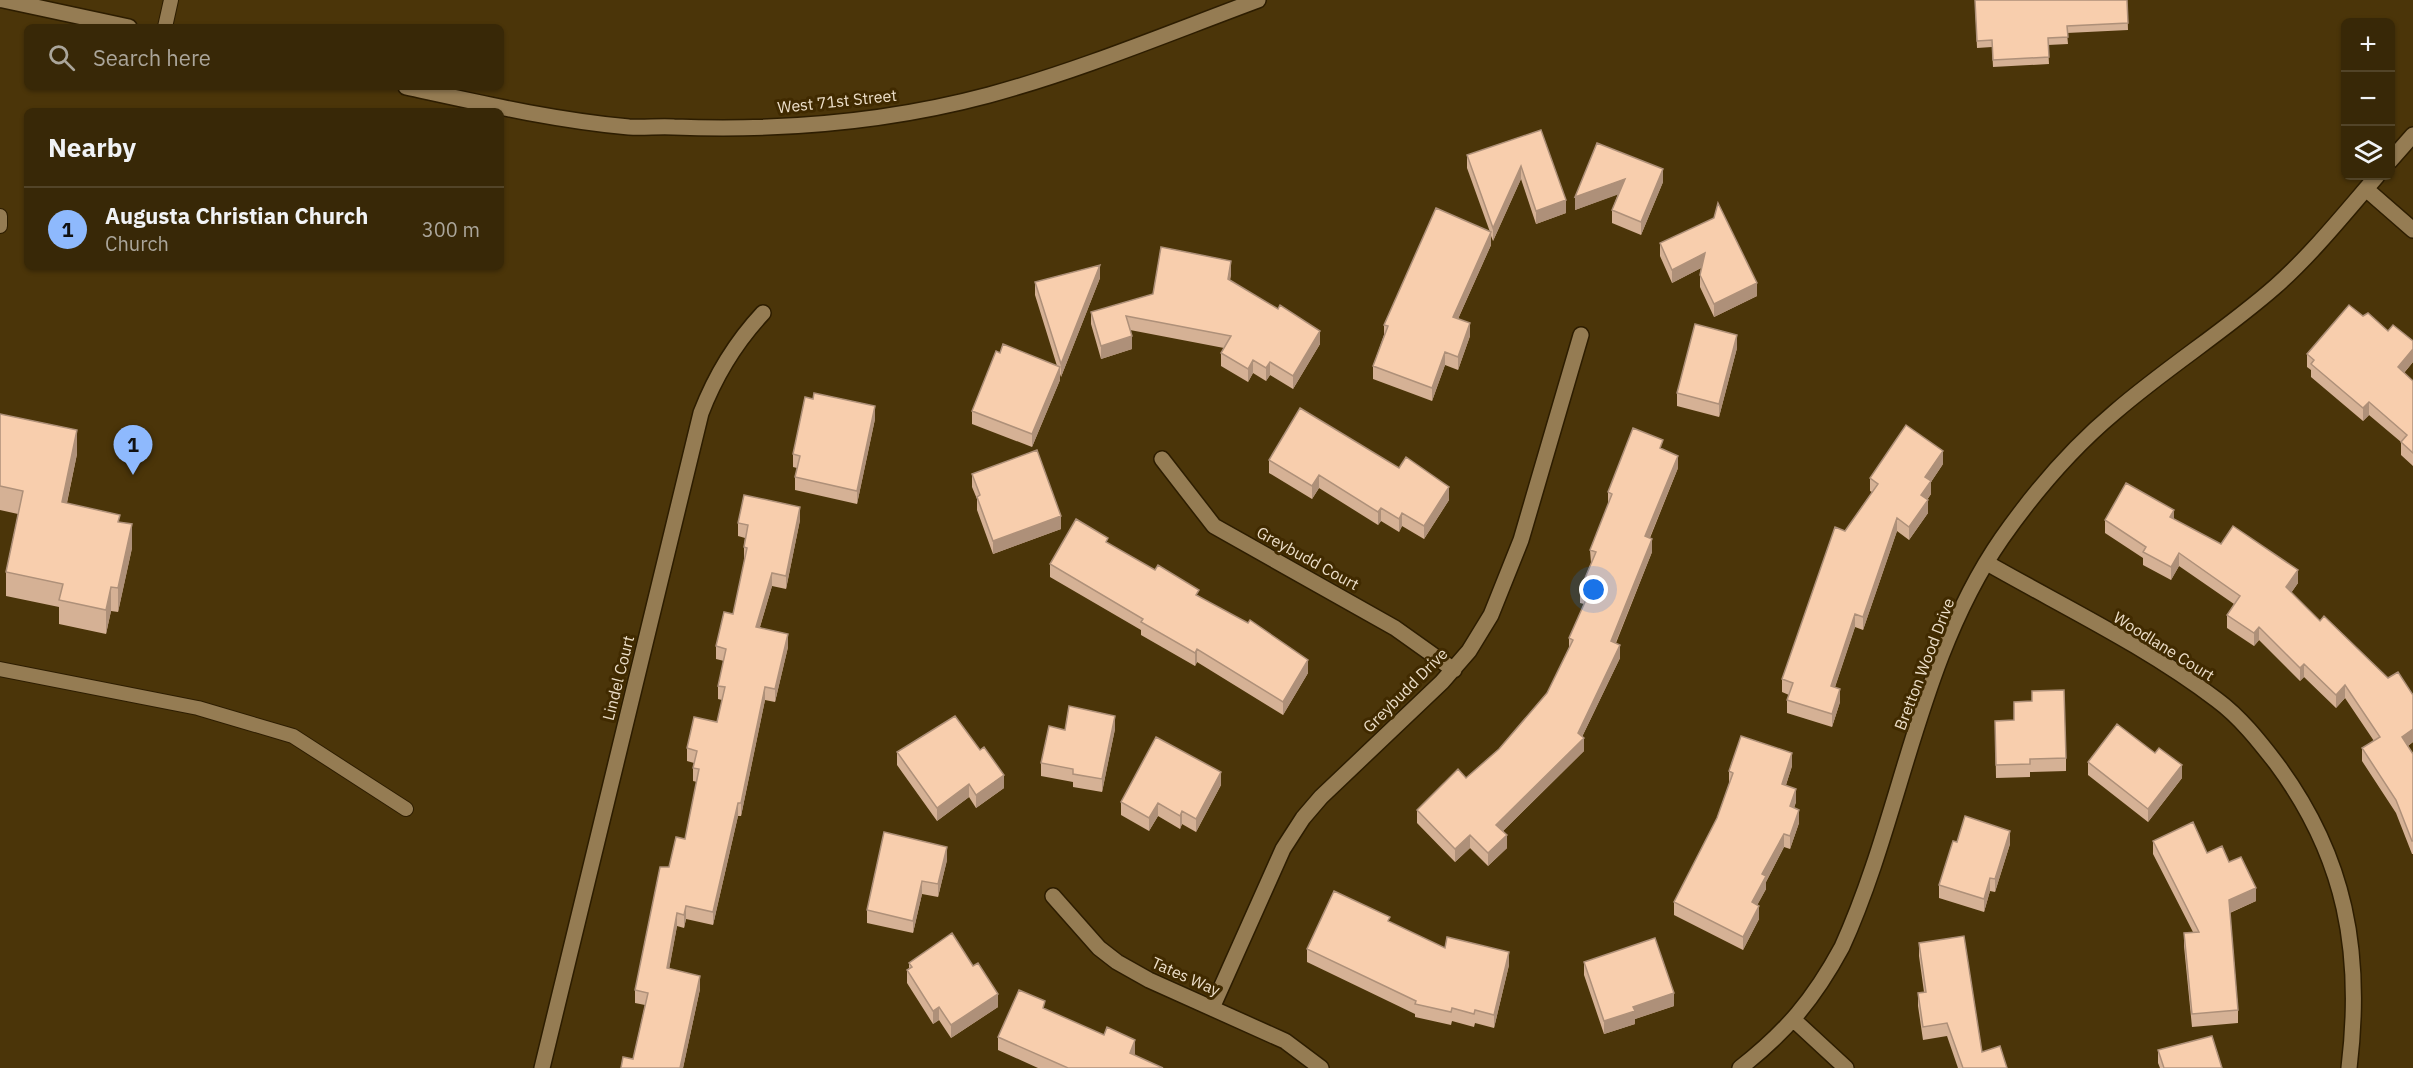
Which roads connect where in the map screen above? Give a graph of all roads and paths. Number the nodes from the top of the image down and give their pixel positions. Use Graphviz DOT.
graph roads {
  1 [pos="3,0"];
  2 [pos="171,0"];
  3 [pos="1258,0"];
  4 [pos="115,24"];
  5 [pos="166,24"];
  6 [pos="420,90"];
  7 [pos="503,108"];
  8 [pos="504,108"];
  9 [pos="2413,135"];
  10 [pos="2395,156"];
  11 [pos="2374,180"];
  12 [pos="2366,189"];
  13 [pos="0,216"];
  14 [pos="0,226"];
  15 [pos="2413,230"];
  16 [pos="763,313"];
  17 [pos="1581,335"];
  18 [pos="1162,459"];
  19 [pos="1987,563"];
  20 [pos="0,669"];
  21 [pos="1454,670"];
  22 [pos="406,809"];
  23 [pos="1053,896"];
  24 [pos="1212,1008"];
  25 [pos="1794,1020"];
  26 [pos="542,1068"];
  27 [pos="1321,1068"];
  28 [pos="1740,1068"];
  29 [pos="1846,1068"];
  30 [pos="2349,1068"];
  1 -- 4 [label="street"];
  2 -- 5 [label="lane"];
  3 -- 8 [label="street, West 71st Street"];
  6 -- 7 [label="street, West 71st Street"];
  9 -- 10 [label="street"];
  11 -- 12 [label="street, Bretton Wood Drive"];
  12 -- 15 [label="street"];
  12 -- 19 [label="street, Bretton Wood Drive"];
  13 -- 14 [label="lane"];
  16 -- 26 [label="street, Lindel Court"];
  17 -- 21 [label="street, Greybudd Drive"];
  18 -- 21 [label="street, Greybudd Court"];
  19 -- 25 [label="street, Bretton Wood Drive"];
  19 -- 30 [label="street, Woodlane Court"];
  20 -- 22 [label="lane"];
  21 -- 24 [label="street, Greybudd Drive"];
  23 -- 24 [label="street, Tates Way"];
  24 -- 27 [label="street, Tates Way"];
  25 -- 28 [label="street, Bretton Wood Drive"];
  25 -- 29 [label="street"];
}
